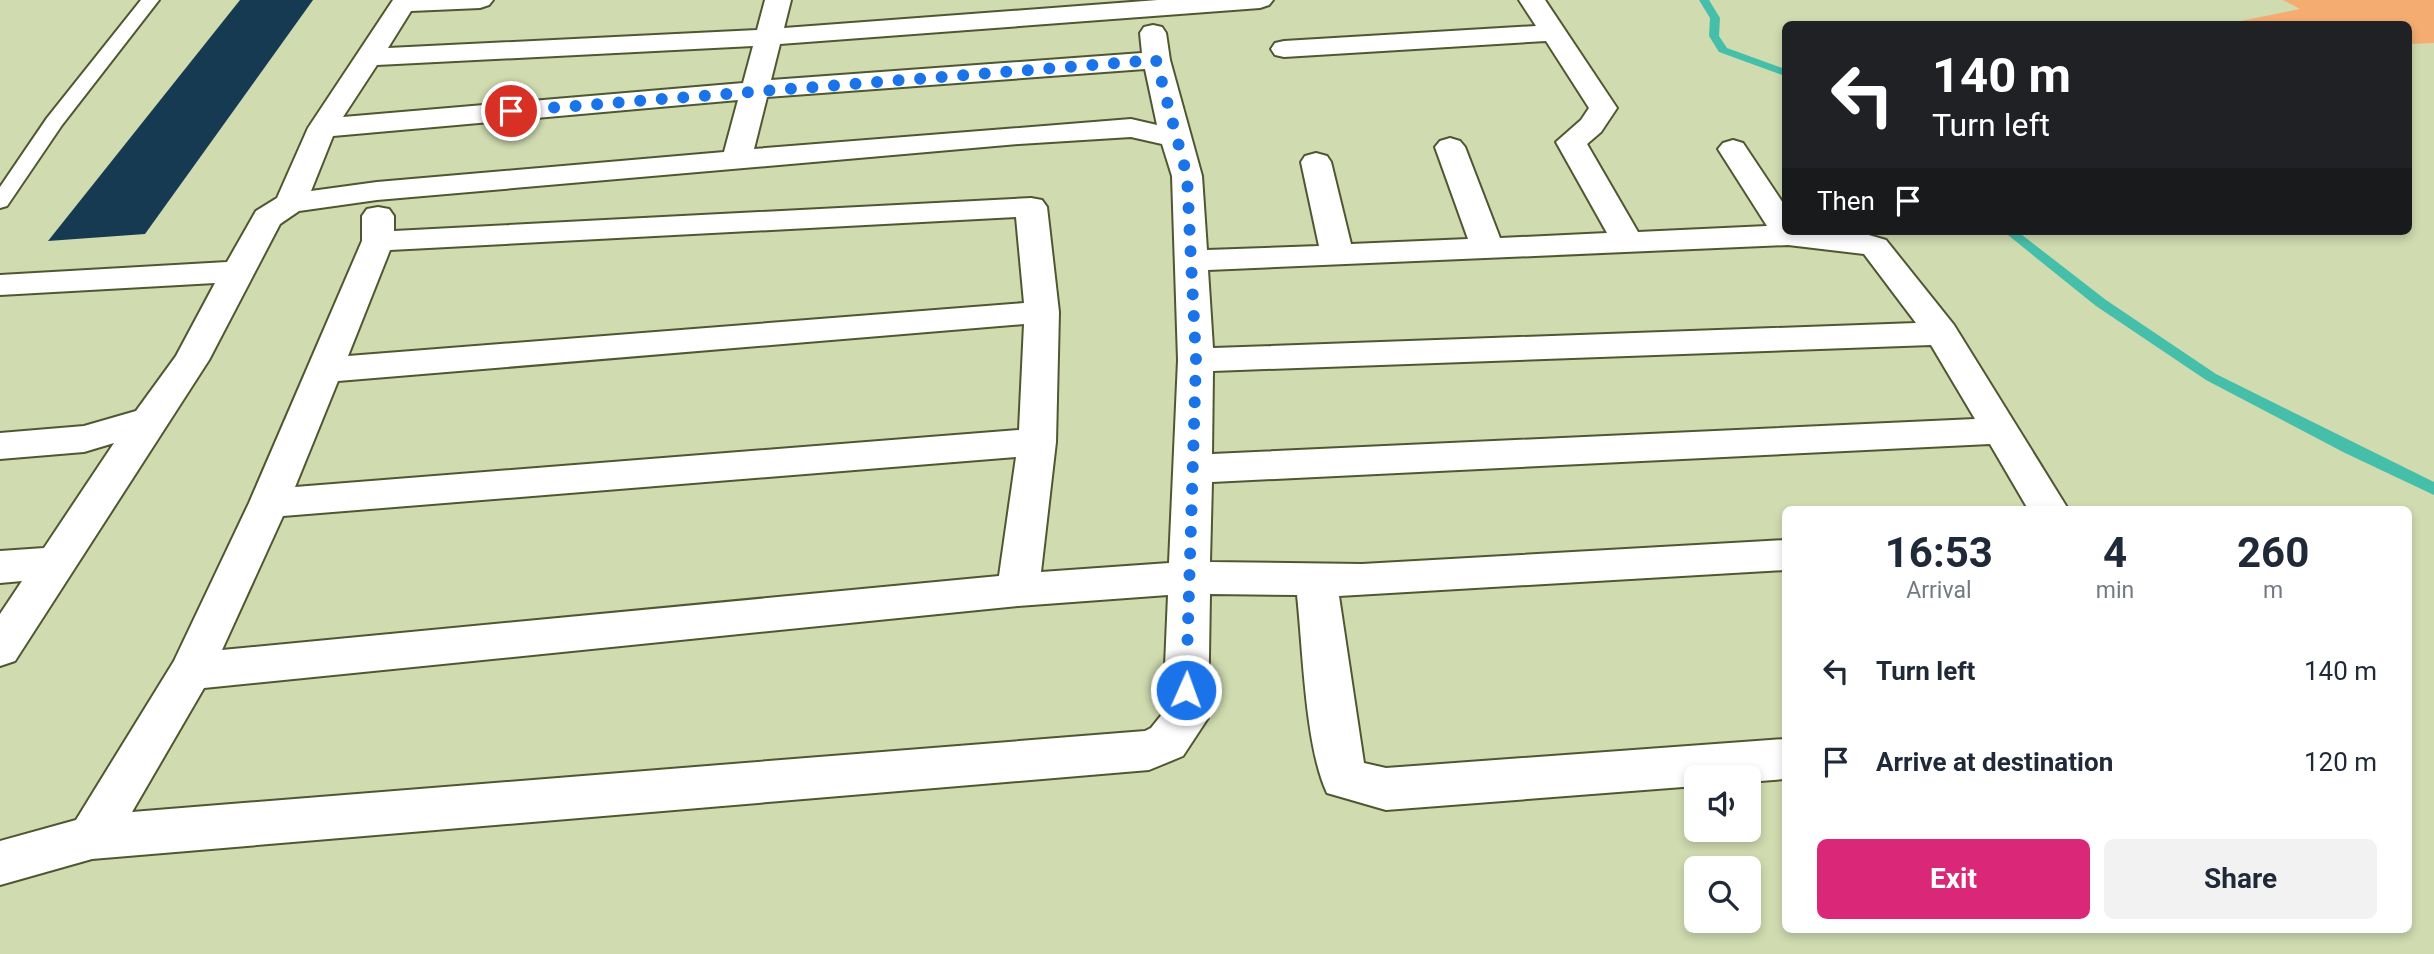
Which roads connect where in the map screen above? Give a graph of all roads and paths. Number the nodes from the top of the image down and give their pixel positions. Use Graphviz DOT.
graph roads {
  1 [pos="150,0"];
  2 [pos="480,0"];
  3 [pos="778,0"];
  4 [pos="1260,0"];
  5 [pos="1532,0"];
  6 [pos="405,2"];
  7 [pos="1148,3"];
  8 [pos="1554,33"];
  9 [pos="768,37"];
  10 [pos="1283,49"];
  11 [pos="368,57"];
  12 [pos="1156,60"];
  13 [pos="755,90"];
  14 [pos="322,128"];
  15 [pos="1175,138"];
  16 [pos="1450,147"];
  17 [pos="1733,149"];
  18 [pos="737,159"];
  19 [pos="1316,162"];
  20 [pos="377,191"];
  21 [pos="0,202"];
  22 [pos="289,203"];
  23 [pos="1782,226"];
  24 [pos="1788,235"];
  25 [pos="378,242"];
  26 [pos="1629,244"];
  27 [pos="1488,249"];
  28 [pos="1338,255"];
  29 [pos="1191,261"];
  30 [pos="238,272"];
  31 [pos="0,285"];
  32 [pos="1042,312"];
  33 [pos="1942,334"];
  34 [pos="1196,360"];
  35 [pos="325,370"];
  36 [pos="149,420"];
  37 [pos="2001,431"];
  38 [pos="1037,442"];
  39 [pos="0,446"];
  40 [pos="1192,469"];
  41 [pos="269,503"];
  42 [pos="2046,506"];
  43 [pos="1782,555"];
  44 [pos="57,562"];
  45 [pos="0,567"];
  46 [pos="1189,578"];
  47 [pos="1316,581"];
  48 [pos="1018,590"];
  49 [pos="0,649"];
  50 [pos="191,671"];
  51 [pos="1782,758"];
  52 [pos="92,837"];
  53 [pos="0,863"];
  1 -- 21 [label="lane"];
  2 -- 6 [label="street"];
  3 -- 9 [label="street"];
  4 -- 7 [label="street"];
  5 -- 8 [label="street"];
  6 -- 11 [label="street"];
  7 -- 9 [label="street"];
  7 -- 12 [label="street"];
  8 -- 10 [label="street"];
  8 -- 26 [label="street"];
  9 -- 11 [label="street"];
  9 -- 13 [label="street"];
  11 -- 14 [label="street"];
  12 -- 13 [label="street"];
  12 -- 15 [label="street"];
  13 -- 14 [label="street"];
  13 -- 18 [label="street"];
  14 -- 22 [label="street"];
  15 -- 18 [label="street"];
  15 -- 29 [label="street"];
  16 -- 27 [label="street"];
  17 -- 23 [label="street"];
  18 -- 20 [label="street"];
  19 -- 28 [label="street"];
  20 -- 22 [label="street"];
  20 -- 25 [label="street"];
  22 -- 30 [label="street"];
  24 -- 26 [label="street"];
  24 -- 33 [label="street"];
  25 -- 32 [label="street"];
  25 -- 35 [label="street"];
  26 -- 27 [label="street"];
  27 -- 28 [label="street"];
  28 -- 29 [label="street"];
  29 -- 34 [label="street"];
  30 -- 31 [label="street"];
  30 -- 36 [label="street"];
  32 -- 35 [label="street"];
  32 -- 38 [label="street"];
  33 -- 34 [label="street"];
  33 -- 37 [label="street"];
  34 -- 40 [label="street"];
  35 -- 41 [label="street"];
  36 -- 39 [label="street"];
  36 -- 44 [label="street"];
  37 -- 40 [label="street"];
  37 -- 42 [label="street"];
  38 -- 41 [label="street"];
  38 -- 48 [label="street"];
  40 -- 46 [label="street"];
  41 -- 50 [label="street"];
  43 -- 47 [label="street"];
  44 -- 45 [label="street"];
  44 -- 49 [label="street"];
  46 -- 47 [label="street"];
  46 -- 48 [label="street"];
  46 -- 52 [label="street"];
  47 -- 51 [label="street"];
  48 -- 50 [label="street"];
  50 -- 52 [label="street"];
  52 -- 53 [label="street"];
}
